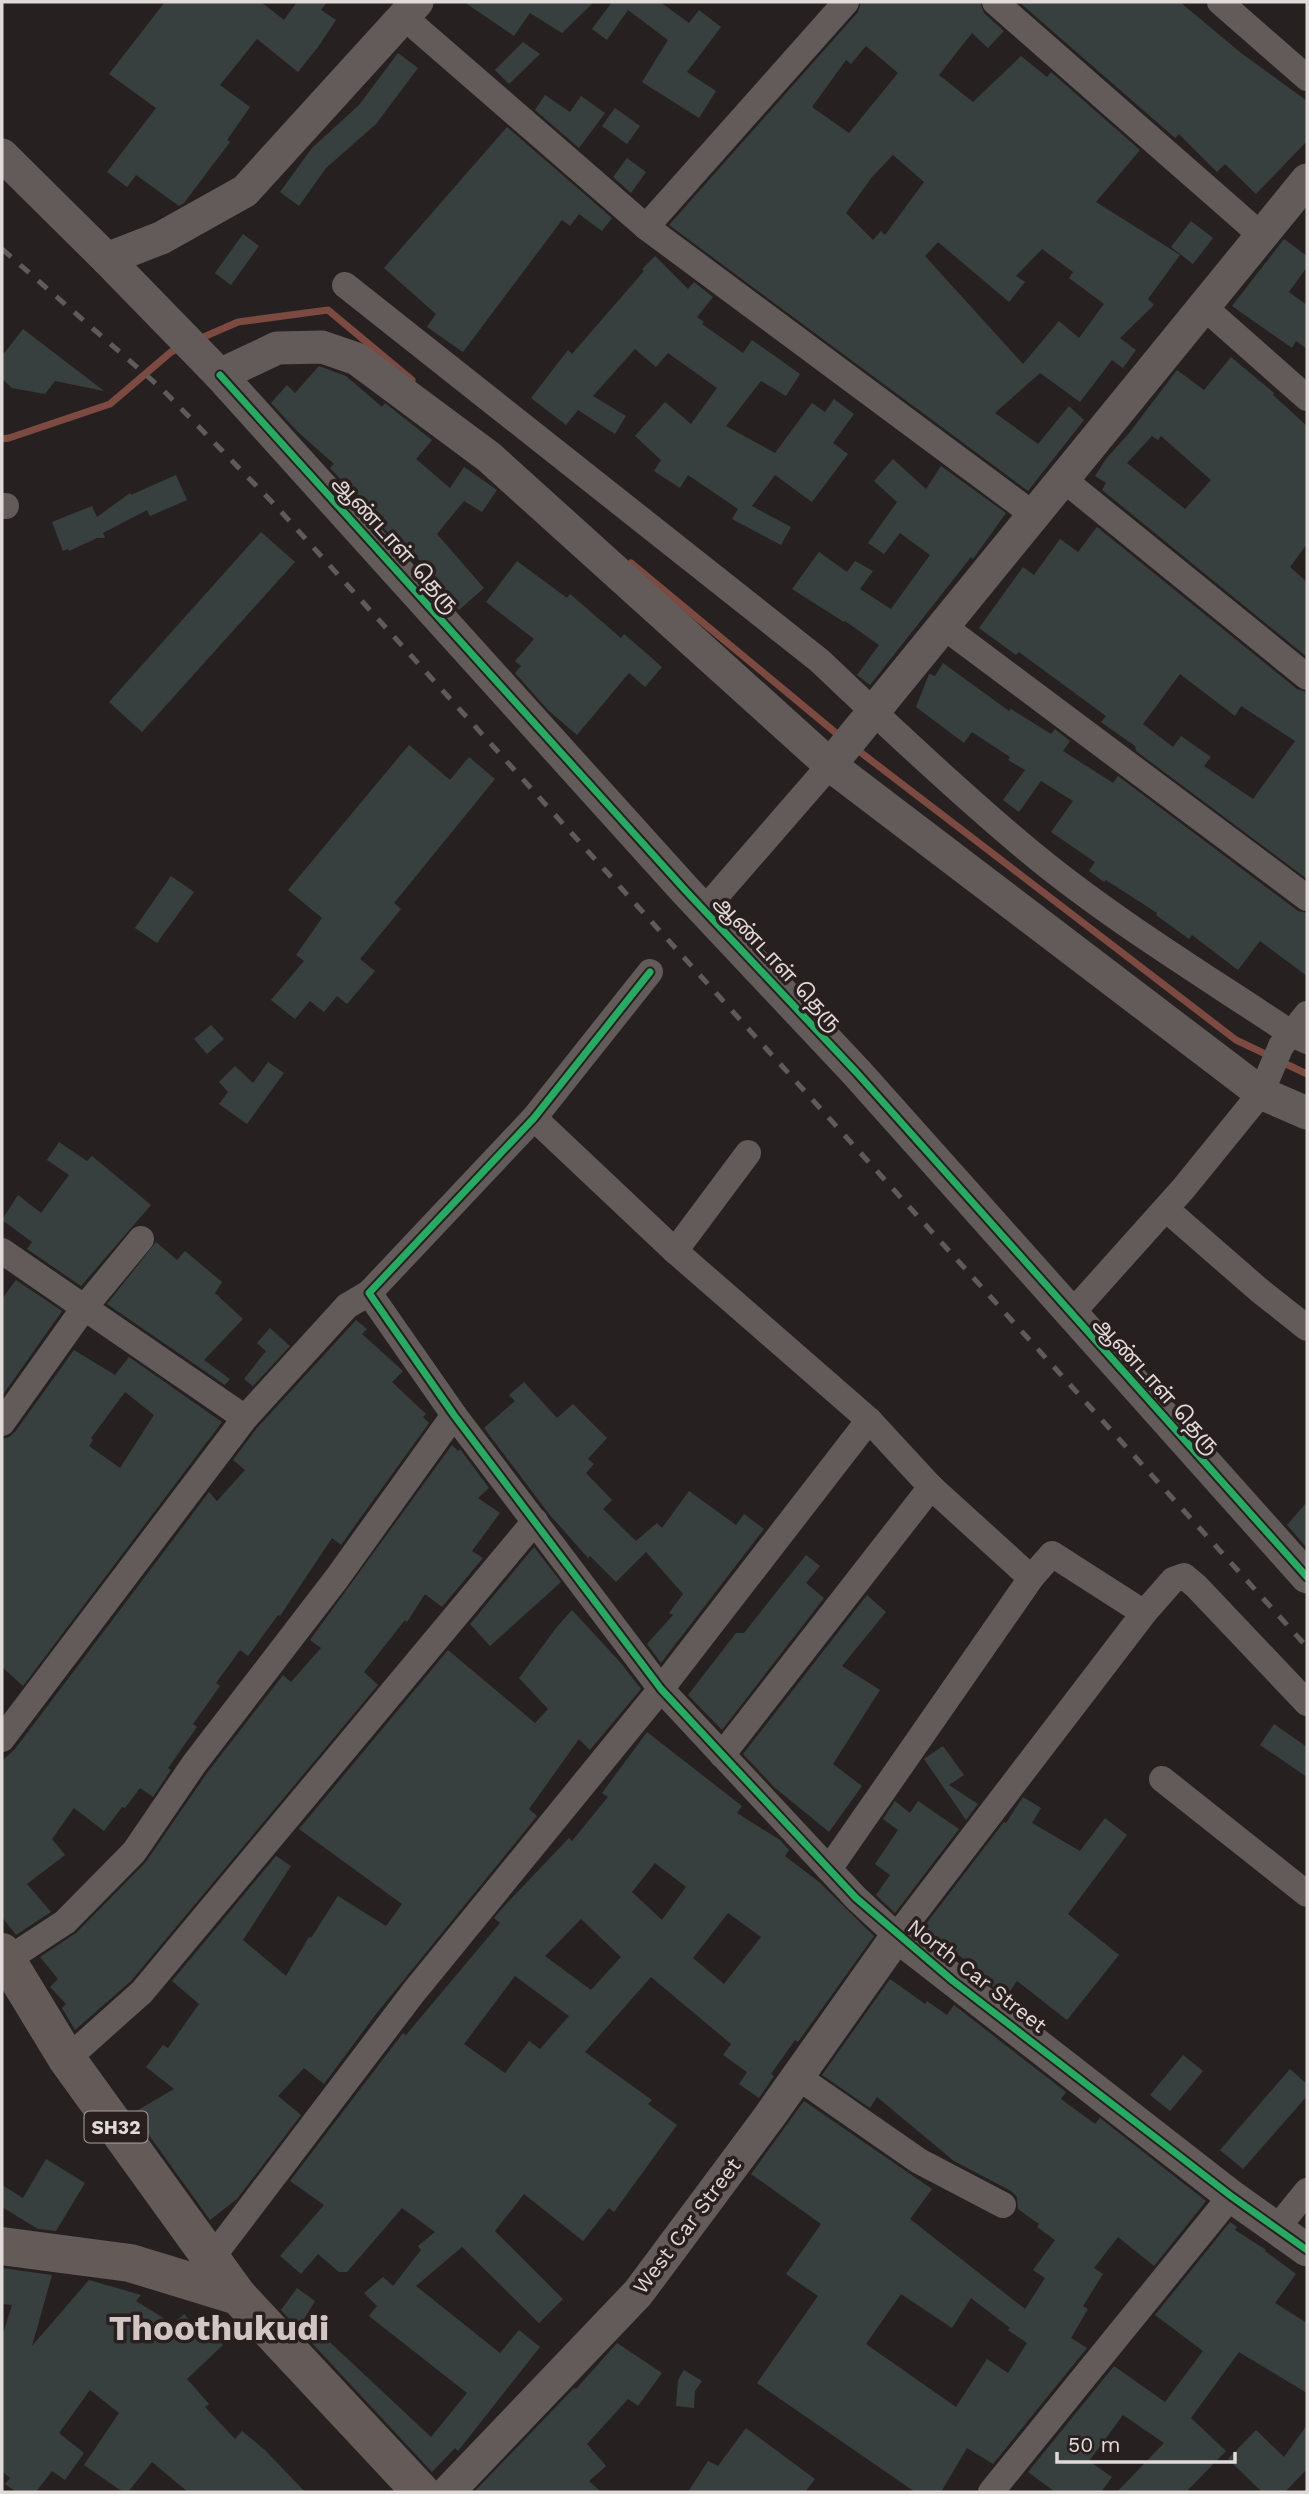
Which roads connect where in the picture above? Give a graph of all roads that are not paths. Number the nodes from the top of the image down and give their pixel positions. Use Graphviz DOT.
graph roads {
  1 [pos="846,2"];
  2 [pos="995,2"];
  3 [pos="1220,2"];
  4 [pos="411,9"];
  5 [pos="1307,78"];
  6 [pos="2,155"];
  7 [pos="1307,180"];
  8 [pos="646,227"];
  9 [pos="1262,236"];
  10 [pos="107,259"];
  11 [pos="345,285"];
  12 [pos="1204,307"];
  13 [pos="209,365"];
  14 [pos="1307,398"];
  15 [pos="1063,479"];
  16 [pos="1034,515"];
  17 [pos="943,626"];
  18 [pos="1307,677"];
  19 [pos="867,721"];
  20 [pos="835,760"];
  21 [pos="1307,898"];
  22 [pos="705,909"];
  23 [pos="650,972"];
  24 [pos="1297,1034"];
  25 [pos="1266,1084"];
  26 [pos="1307,1113"];
  27 [pos="534,1118"];
  28 [pos="748,1153"];
  29 [pos="1166,1209"];
  30 [pos="141,1239"];
  31 [pos="2,1251"];
  32 [pos="675,1251"];
  33 [pos="369,1293"];
  34 [pos="84,1308"];
  35 [pos="1071,1314"];
  36 [pos="1307,1328"];
  37 [pos="454,1415"];
  38 [pos="245,1418"];
  39 [pos="869,1420"];
  40 [pos="2,1423"];
  41 [pos="931,1487"];
  42 [pos="535,1521"];
  43 [pos="1307,1577"];
  44 [pos="1031,1578"];
  45 [pos="1144,1612"];
  46 [pos="661,1689"];
  47 [pos="1307,1703"];
  48 [pos="2,1739"];
  49 [pos="722,1755"];
  50 [pos="1161,1779"];
  51 [pos="829,1869"];
  52 [pos="1307,1894"];
  53 [pos="897,1936"];
  54 [pos="4,1956"];
  55 [pos="67,2059"];
  56 [pos="798,2077"];
  57 [pos="1307,2191"];
  58 [pos="1231,2196"];
  59 [pos="1003,2205"];
  60 [pos="1277,2228"];
  61 [pos="2,2246"];
  62 [pos="1307,2250"];
  63 [pos="211,2259"];
  64 [pos="238,2296"];
  65 [pos="1001,2489"];
  66 [pos="421,2492"];
  67 [pos="448,2492"];
  1 -- 8 [label="street"];
  2 -- 9 [label="street"];
  3 -- 5 [label="street"];
  4 -- 8 [label="street"];
  4 -- 10 [label="street"];
  6 -- 10 [label="street, ஆண்டாள் தெரு"];
  7 -- 9 [label="street"];
  8 -- 16 [label="street"];
  9 -- 12 [label="street"];
  10 -- 13 [label="street, ஆண்டாள் தெரு"];
  11 -- 19 [label="street"];
  12 -- 14 [label="street"];
  12 -- 15 [label="street"];
  13 -- 20 [label="street"];
  13 -- 22 [label="street, ஆண்டாள் தெரு"];
  15 -- 16 [label="street"];
  15 -- 18 [label="street"];
  16 -- 17 [label="street"];
  17 -- 19 [label="street"];
  17 -- 21 [label="street"];
  19 -- 20 [label="street"];
  19 -- 24 [label="street"];
  20 -- 22 [label="street"];
  20 -- 25 [label="street"];
  22 -- 35 [label="street, ஆண்டாள் தெரு"];
  23 -- 27 [label="street"];
  24 -- 25 [label="street"];
  25 -- 26 [label="street"];
  25 -- 29 [label="street"];
  27 -- 32 [label="street"];
  27 -- 33 [label="street"];
  28 -- 32 [label="street"];
  29 -- 35 [label="street"];
  29 -- 36 [label="street"];
  30 -- 34 [label="street"];
  31 -- 34 [label="street"];
  32 -- 39 [label="street"];
  33 -- 37 [label="street, North Car Street"];
  33 -- 38 [label="street"];
  34 -- 38 [label="street"];
  34 -- 40 [label="street"];
  35 -- 43 [label="street, ஆண்டாள் தெரு"];
  37 -- 42 [label="street, North Car Street"];
  37 -- 54 [label="street"];
  38 -- 48 [label="street"];
  39 -- 41 [label="street"];
  39 -- 46 [label="street"];
  41 -- 44 [label="street"];
  41 -- 49 [label="street"];
  42 -- 46 [label="street, North Car Street"];
  42 -- 55 [label="street"];
  44 -- 45 [label="street"];
  44 -- 51 [label="street"];
  45 -- 47 [label="street"];
  45 -- 53 [label="street"];
  46 -- 49 [label="street, North Car Street"];
  46 -- 63 [label="street"];
  49 -- 51 [label="street, North Car Street"];
  50 -- 52 [label="street"];
  51 -- 53 [label="street, North Car Street"];
  53 -- 56 [label="street, West Car Street"];
  53 -- 58 [label="street, North Car Street"];
  54 -- 55 [label="main road, SH32"];
  55 -- 63 [label="main road, SH32"];
  56 -- 59 [label="street"];
  56 -- 67 [label="street, West Car Street"];
  57 -- 60 [label="street"];
  58 -- 60 [label="street, North Car Street"];
  58 -- 65 [label="street"];
  60 -- 62 [label="street, North Car Street"];
  61 -- 64 [label="main road"];
  63 -- 64 [label="main road, SH32"];
  64 -- 66 [label="main road"];
}
